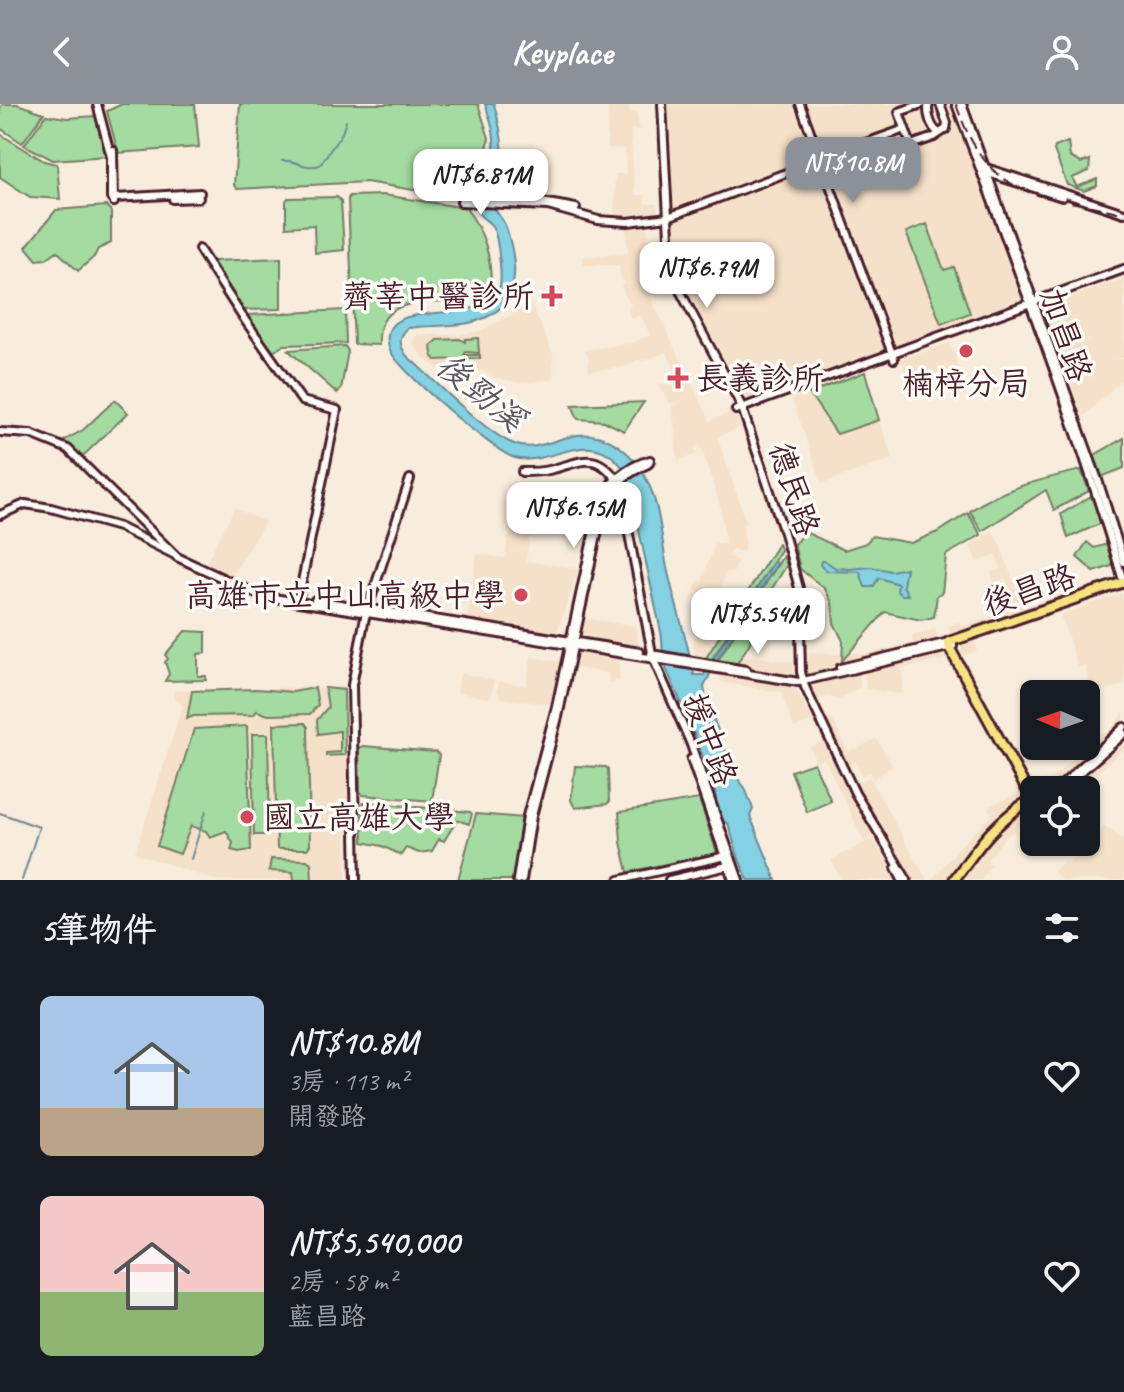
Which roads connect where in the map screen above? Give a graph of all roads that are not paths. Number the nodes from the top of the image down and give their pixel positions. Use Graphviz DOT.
graph roads {
  1 [pos="99,104"];
  2 [pos="660,104"];
  3 [pos="800,104"];
  4 [pos="927,104"];
  5 [pos="940,104"];
  6 [pos="960,106"];
  7 [pos="944,115"];
  8 [pos="905,129"];
  9 [pos="938,132"];
  10 [pos="817,150"];
  11 [pos="829,156"];
  12 [pos="810,164"];
  13 [pos="824,169"];
  14 [pos="983,170"];
  15 [pos="200,196"];
  16 [pos="461,200"];
  17 [pos="667,215"];
  18 [pos="1124,215"];
  19 [pos="199,249"];
  20 [pos="1124,271"];
  21 [pos="1032,303"];
  22 [pos="893,356"];
  23 [pos="740,411"];
  24 [pos="0,432"];
  25 [pos="647,462"];
  26 [pos="521,474"];
  27 [pos="410,479"];
  28 [pos="618,481"];
  29 [pos="0,515"];
  30 [pos="173,554"];
  31 [pos="1124,562"];
  32 [pos="1124,584"];
  33 [pos="298,599"];
  34 [pos="367,610"];
  35 [pos="571,643"];
  36 [pos="950,645"];
  37 [pos="654,656"];
  38 [pos="800,679"];
  39 [pos="1122,731"];
  40 [pos="1020,776"];
  41 [pos="1072,776"];
  42 [pos="1075,776"];
  43 [pos="1020,808"];
  44 [pos="729,862"];
  45 [pos="357,880"];
  46 [pos="520,880"];
  47 [pos="619,880"];
  48 [pos="635,880"];
  49 [pos="669,880"];
  50 [pos="687,880"];
  51 [pos="736,880"];
  52 [pos="905,880"];
  53 [pos="957,880"];
  1 -- 15 [label="street"];
  2 -- 17 [label="street, 德民路"];
  3 -- 10 [label="street"];
  4 -- 8 [label="street"];
  4 -- 9 [label="street"];
  5 -- 7 [label="street"];
  6 -- 7 [label="street"];
  6 -- 14 [label="street, 加昌路"];
  7 -- 9 [label="street"];
  8 -- 9 [label="street"];
  8 -- 11 [label="street"];
  10 -- 11 [label="street"];
  10 -- 12 [label="street"];
  11 -- 13 [label="street"];
  12 -- 13 [label="street"];
  12 -- 17 [label="street"];
  13 -- 22 [label="street"];
  14 -- 18 [label="street"];
  14 -- 21 [label="street, 加昌路"];
  16 -- 17 [label="street"];
  17 -- 23 [label="street, 德民路"];
  19 -- 33 [label="street"];
  20 -- 21 [label="street"];
  21 -- 22 [label="street"];
  21 -- 31 [label="street, 加昌路"];
  21 -- 32 [label="street, 加昌路"];
  22 -- 23 [label="street"];
  23 -- 38 [label="street, 德民路"];
  24 -- 30 [label="street"];
  25 -- 28 [label="street"];
  26 -- 28 [label="street"];
  27 -- 34 [label="street"];
  28 -- 35 [label="street"];
  28 -- 37 [label="street, 援中路"];
  29 -- 30 [label="street"];
  30 -- 33 [label="street"];
  32 -- 36 [label="main road, 後昌路"];
  33 -- 34 [label="street"];
  34 -- 35 [label="street"];
  34 -- 45 [label="street"];
  35 -- 37 [label="street"];
  35 -- 46 [label="street"];
  36 -- 38 [label="street"];
  36 -- 40 [label="main road, 後昌路"];
  37 -- 38 [label="street"];
  37 -- 44 [label="street, 援中路"];
  38 -- 52 [label="street, 德民路"];
  39 -- 41 [label="street"];
  39 -- 42 [label="street"];
  43 -- 53 [label="main road"];
  44 -- 47 [label="street"];
  44 -- 48 [label="street"];
  44 -- 49 [label="street"];
  44 -- 50 [label="street"];
  44 -- 51 [label="street, 援中路"];
}
